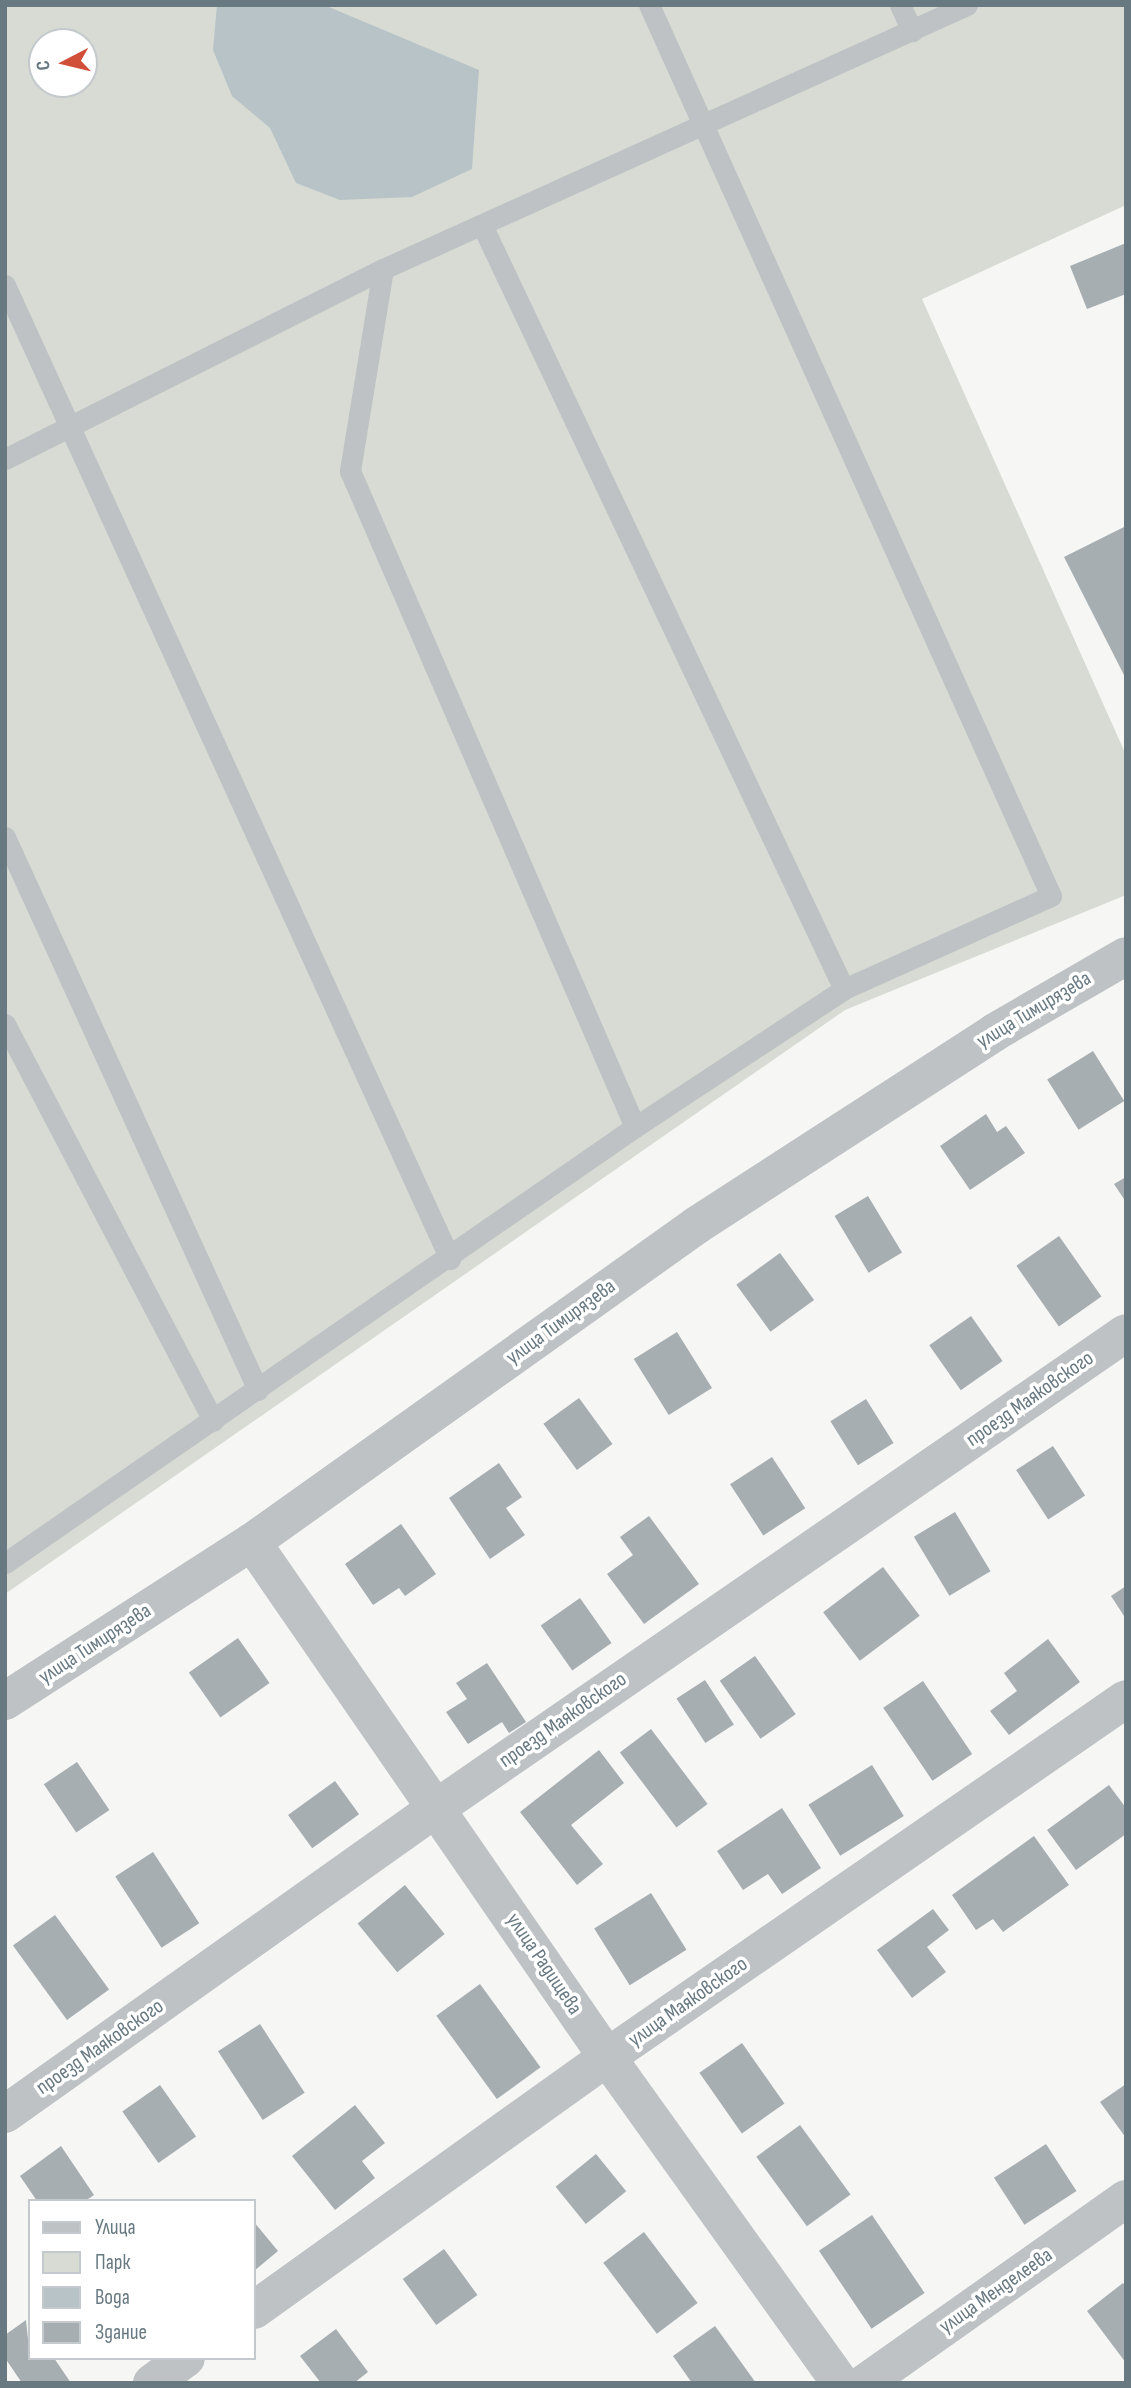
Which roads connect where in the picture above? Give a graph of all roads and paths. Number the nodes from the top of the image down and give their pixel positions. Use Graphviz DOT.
graph roads {
  1 [pos="649,5"];
  2 [pos="900,5"];
  3 [pos="967,5"];
  4 [pos="912,31"];
  5 [pos="706,126"];
  6 [pos="482,225"];
  7 [pos="383,269"];
  8 [pos="5,285"];
  9 [pos="70,428"];
  10 [pos="5,458"];
  11 [pos="5,837"];
  12 [pos="1126,956"];
  13 [pos="844,989"];
  14 [pos="5,1024"];
  15 [pos="635,1127"];
  16 [pos="450,1259"];
  17 [pos="1126,1333"];
  18 [pos="258,1390"];
  19 [pos="213,1421"];
  20 [pos="252,1542"];
  21 [pos="8,1553"];
  22 [pos="1126,1699"];
  23 [pos="5,1701"];
  24 [pos="438,1807"];
  25 [pos="607,2057"];
  26 [pos="5,2114"];
  27 [pos="1126,2199"];
  28 [pos="256,2309"];
  29 [pos="183,2360"];
  30 [pos="152,2383"];
  31 [pos="841,2383"];
  32 [pos="865,2383"];
  1 -- 5 [label="lane"];
  2 -- 4 [label="lane"];
  3 -- 4 [label="lane"];
  4 -- 5 [label="lane"];
  5 -- 6 [label="lane"];
  5 -- 13 [label="lane"];
  6 -- 7 [label="lane"];
  6 -- 13 [label="lane"];
  7 -- 9 [label="lane"];
  7 -- 15 [label="lane"];
  8 -- 9 [label="lane"];
  9 -- 10 [label="lane"];
  9 -- 16 [label="lane"];
  11 -- 18 [label="lane"];
  12 -- 20 [label="street, улица Тимирязева"];
  13 -- 15 [label="lane"];
  14 -- 19 [label="lane"];
  15 -- 16 [label="lane"];
  16 -- 18 [label="lane"];
  17 -- 24 [label="street, проезд Маяковского"];
  18 -- 19 [label="lane"];
  19 -- 21 [label="lane"];
  20 -- 23 [label="street, улица Тимирязева"];
  20 -- 24 [label="street, улица Радищева"];
  22 -- 25 [label="street, улица Маяковского"];
  24 -- 25 [label="street, улица Радищева"];
  24 -- 26 [label="street, проезд Маяковского"];
  25 -- 28 [label="street, улица Маяковского"];
  25 -- 31 [label="street, улица Радищева"];
  27 -- 32 [label="street, улица Менделеева"];
  29 -- 30 [label="street"];
}
